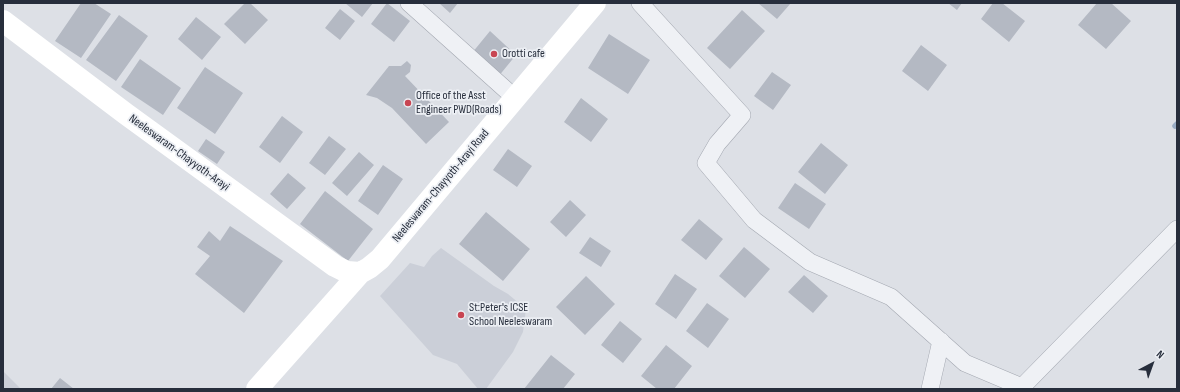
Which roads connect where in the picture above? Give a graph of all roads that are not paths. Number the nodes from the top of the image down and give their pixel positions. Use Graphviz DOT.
graph roads {
  1 [pos="409,3"];
  2 [pos="595,3"];
  3 [pos="640,3"];
  4 [pos="3,21"];
  5 [pos="516,98"];
  6 [pos="1177,230"];
  7 [pos="360,273"];
  8 [pos="941,341"];
  9 [pos="1023,388"];
  10 [pos="257,389"];
  11 [pos="930,389"];
  1 -- 5 [label="street"];
  2 -- 5 [label="main road, Neeleswaram-Chayyoth-Arayi Road"];
  3 -- 8 [label="street"];
  4 -- 7 [label="main road, Neeleswaram-Chayyoth-Arayi"];
  5 -- 7 [label="main road, Neeleswaram-Chayyoth-Arayi Road"];
  6 -- 9 [label="street"];
  7 -- 10 [label="main road, Neeleswaram-Chayyoth-Arayi Road"];
  8 -- 9 [label="street"];
  8 -- 11 [label="street"];
}
